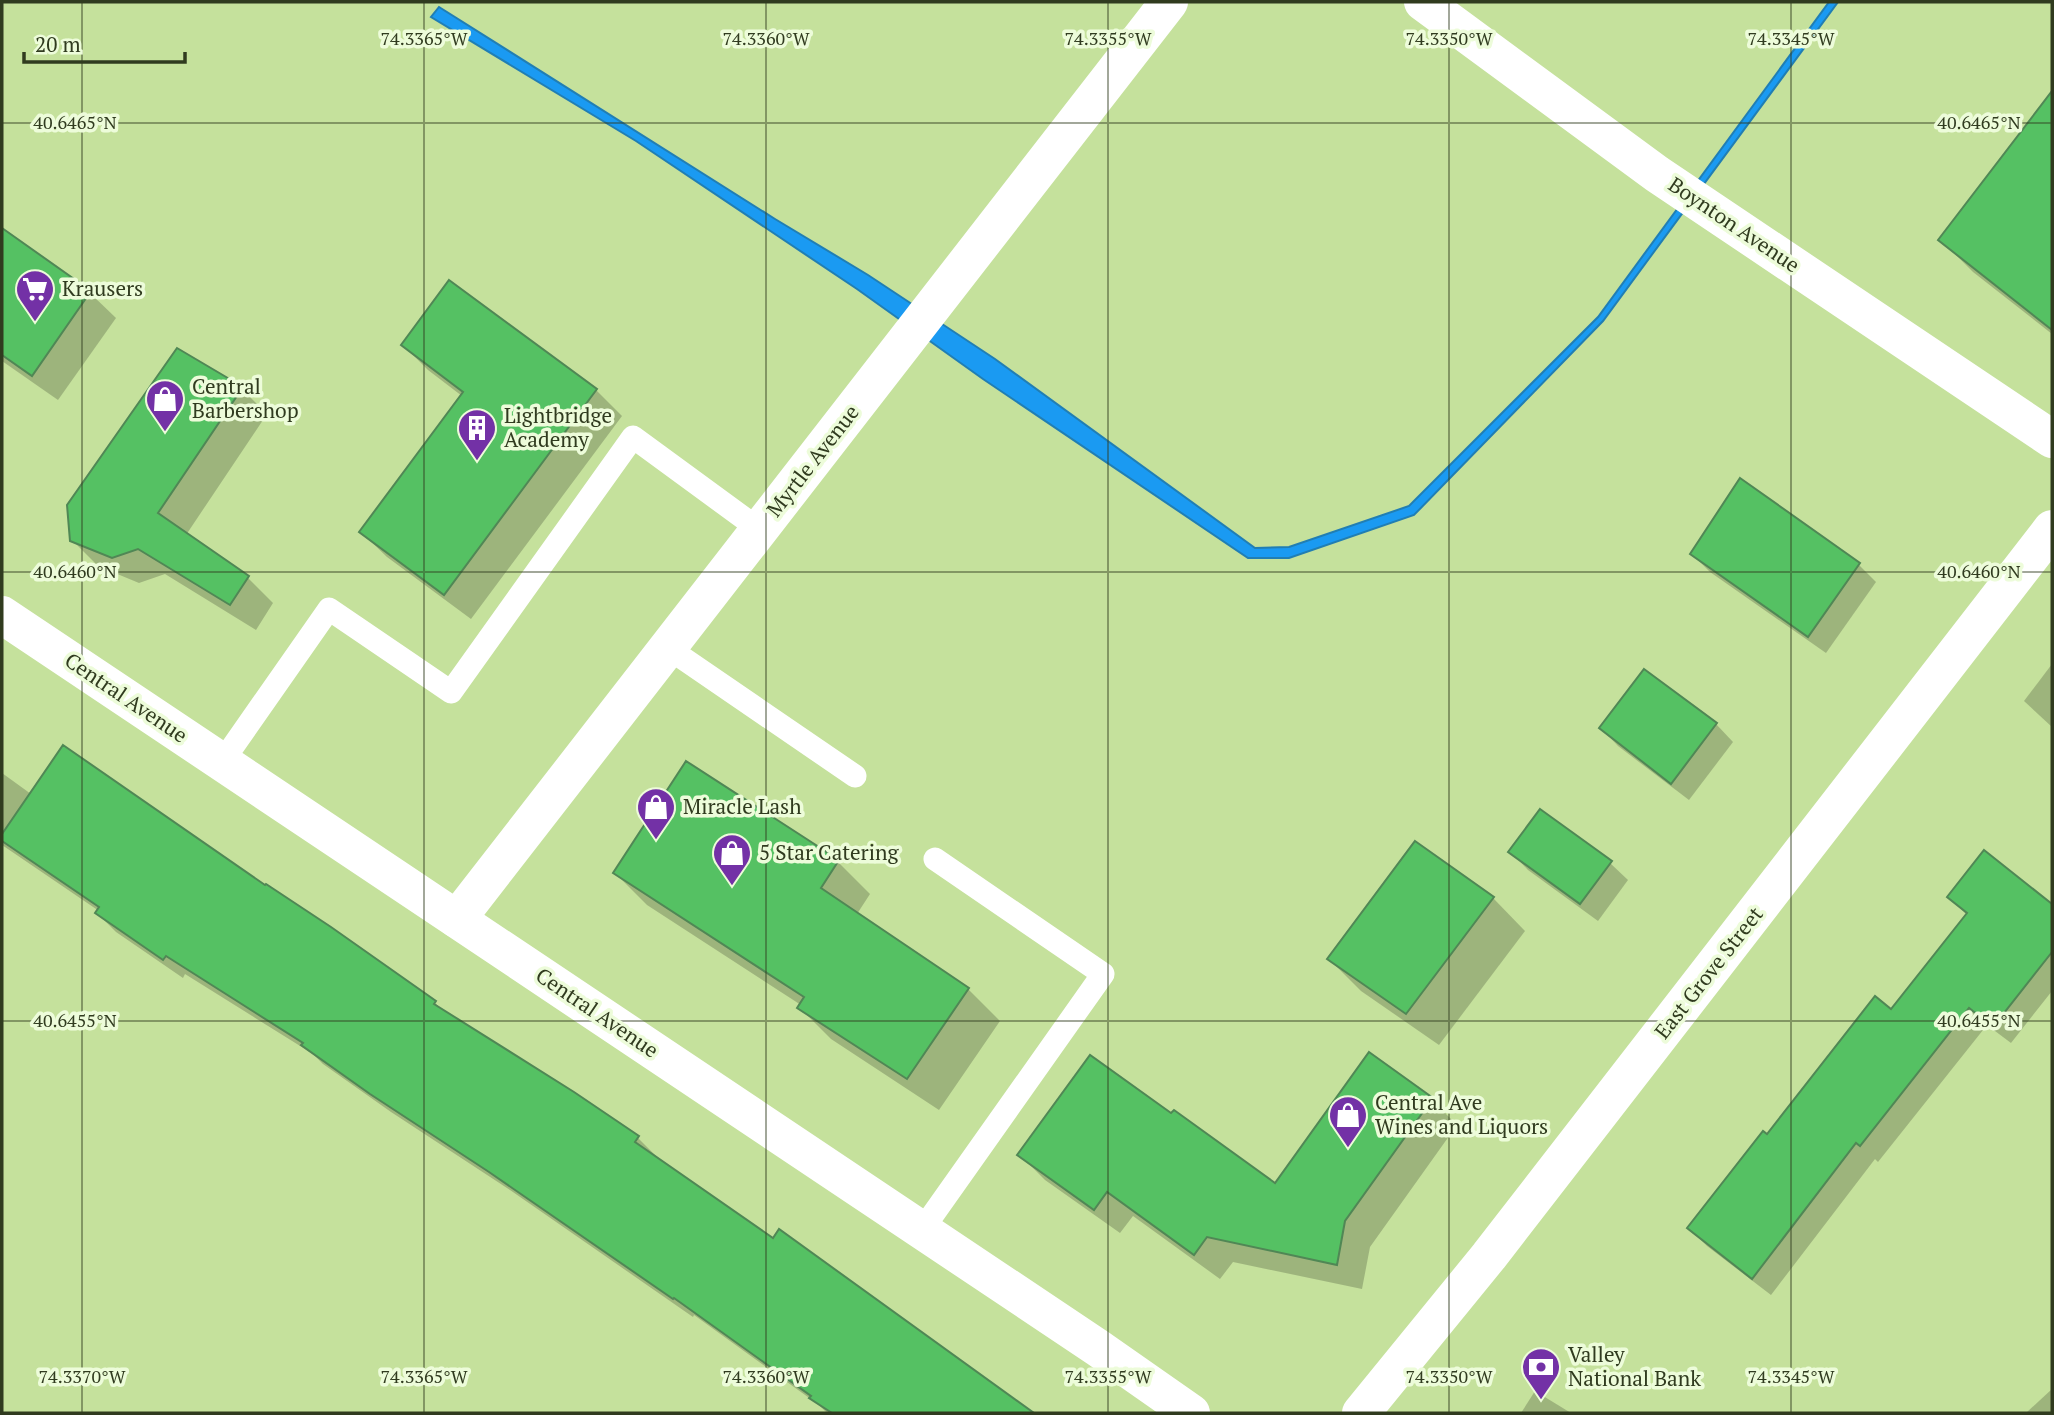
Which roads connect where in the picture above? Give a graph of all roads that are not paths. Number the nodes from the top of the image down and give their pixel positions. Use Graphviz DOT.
graph roads {
  1 [pos="1169,2"];
  2 [pos="1423,2"];
  3 [pos="2052,439"];
  4 [pos="2052,529"];
  5 [pos="760,530"];
  6 [pos="2,615"];
  7 [pos="668,648"];
  8 [pos="222,762"];
  9 [pos="855,776"];
  10 [pos="934,859"];
  11 [pos="457,919"];
  12 [pos="922,1230"];
  13 [pos="1191,1413"];
  14 [pos="1361,1413"];
  1 -- 5 [label="street, Myrtle Avenue"];
  2 -- 3 [label="street, Boynton Avenue"];
  4 -- 14 [label="street, East Grove Street"];
  5 -- 7 [label="street, Myrtle Avenue"];
  5 -- 8 [label="lane"];
  6 -- 8 [label="street, Central Avenue"];
  7 -- 9 [label="lane"];
  7 -- 11 [label="street, Myrtle Avenue"];
  8 -- 11 [label="street, Central Avenue"];
  10 -- 12 [label="lane"];
  11 -- 12 [label="street, Central Avenue"];
  12 -- 13 [label="street, Central Avenue"];
}
